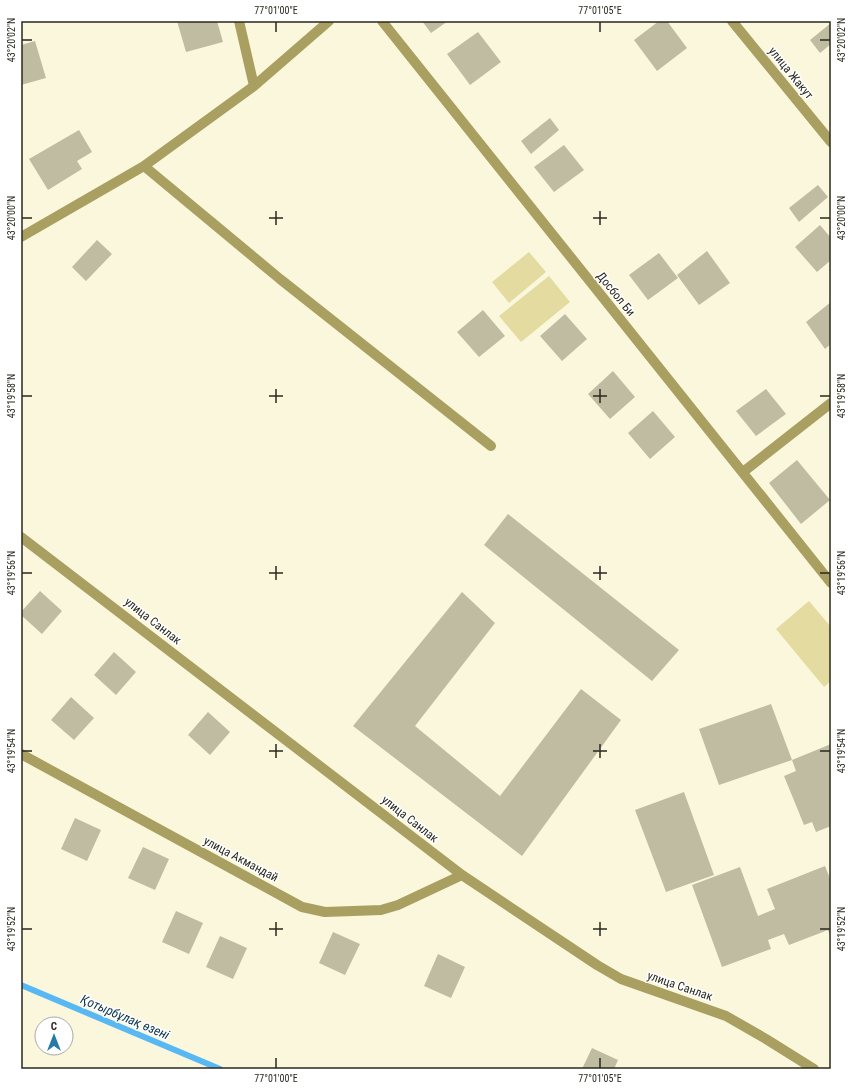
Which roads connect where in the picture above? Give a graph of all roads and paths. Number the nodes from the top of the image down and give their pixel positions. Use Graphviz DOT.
graph roads {
  1 [pos="239,21"];
  2 [pos="329,21"];
  3 [pos="382,21"];
  4 [pos="732,21"];
  5 [pos="254,86"];
  6 [pos="831,142"];
  7 [pos="144,166"];
  8 [pos="21,237"];
  9 [pos="831,403"];
  10 [pos="491,446"];
  11 [pos="742,472"];
  12 [pos="21,536"];
  13 [pos="831,583"];
  14 [pos="21,754"];
  15 [pos="462,875"];
  16 [pos="814,1069"];
  1 -- 5 [label="street"];
  2 -- 5 [label="street"];
  3 -- 11 [label="street, Досбол Би"];
  4 -- 6 [label="street, улица Жакут"];
  5 -- 7 [label="street"];
  7 -- 8 [label="street"];
  7 -- 10 [label="street"];
  9 -- 11 [label="street"];
  11 -- 13 [label="street, Досбол Би"];
  12 -- 15 [label="street, улица Санлак"];
  14 -- 15 [label="street, улица Акмандай"];
  15 -- 16 [label="street, улица Санлак"];
}
